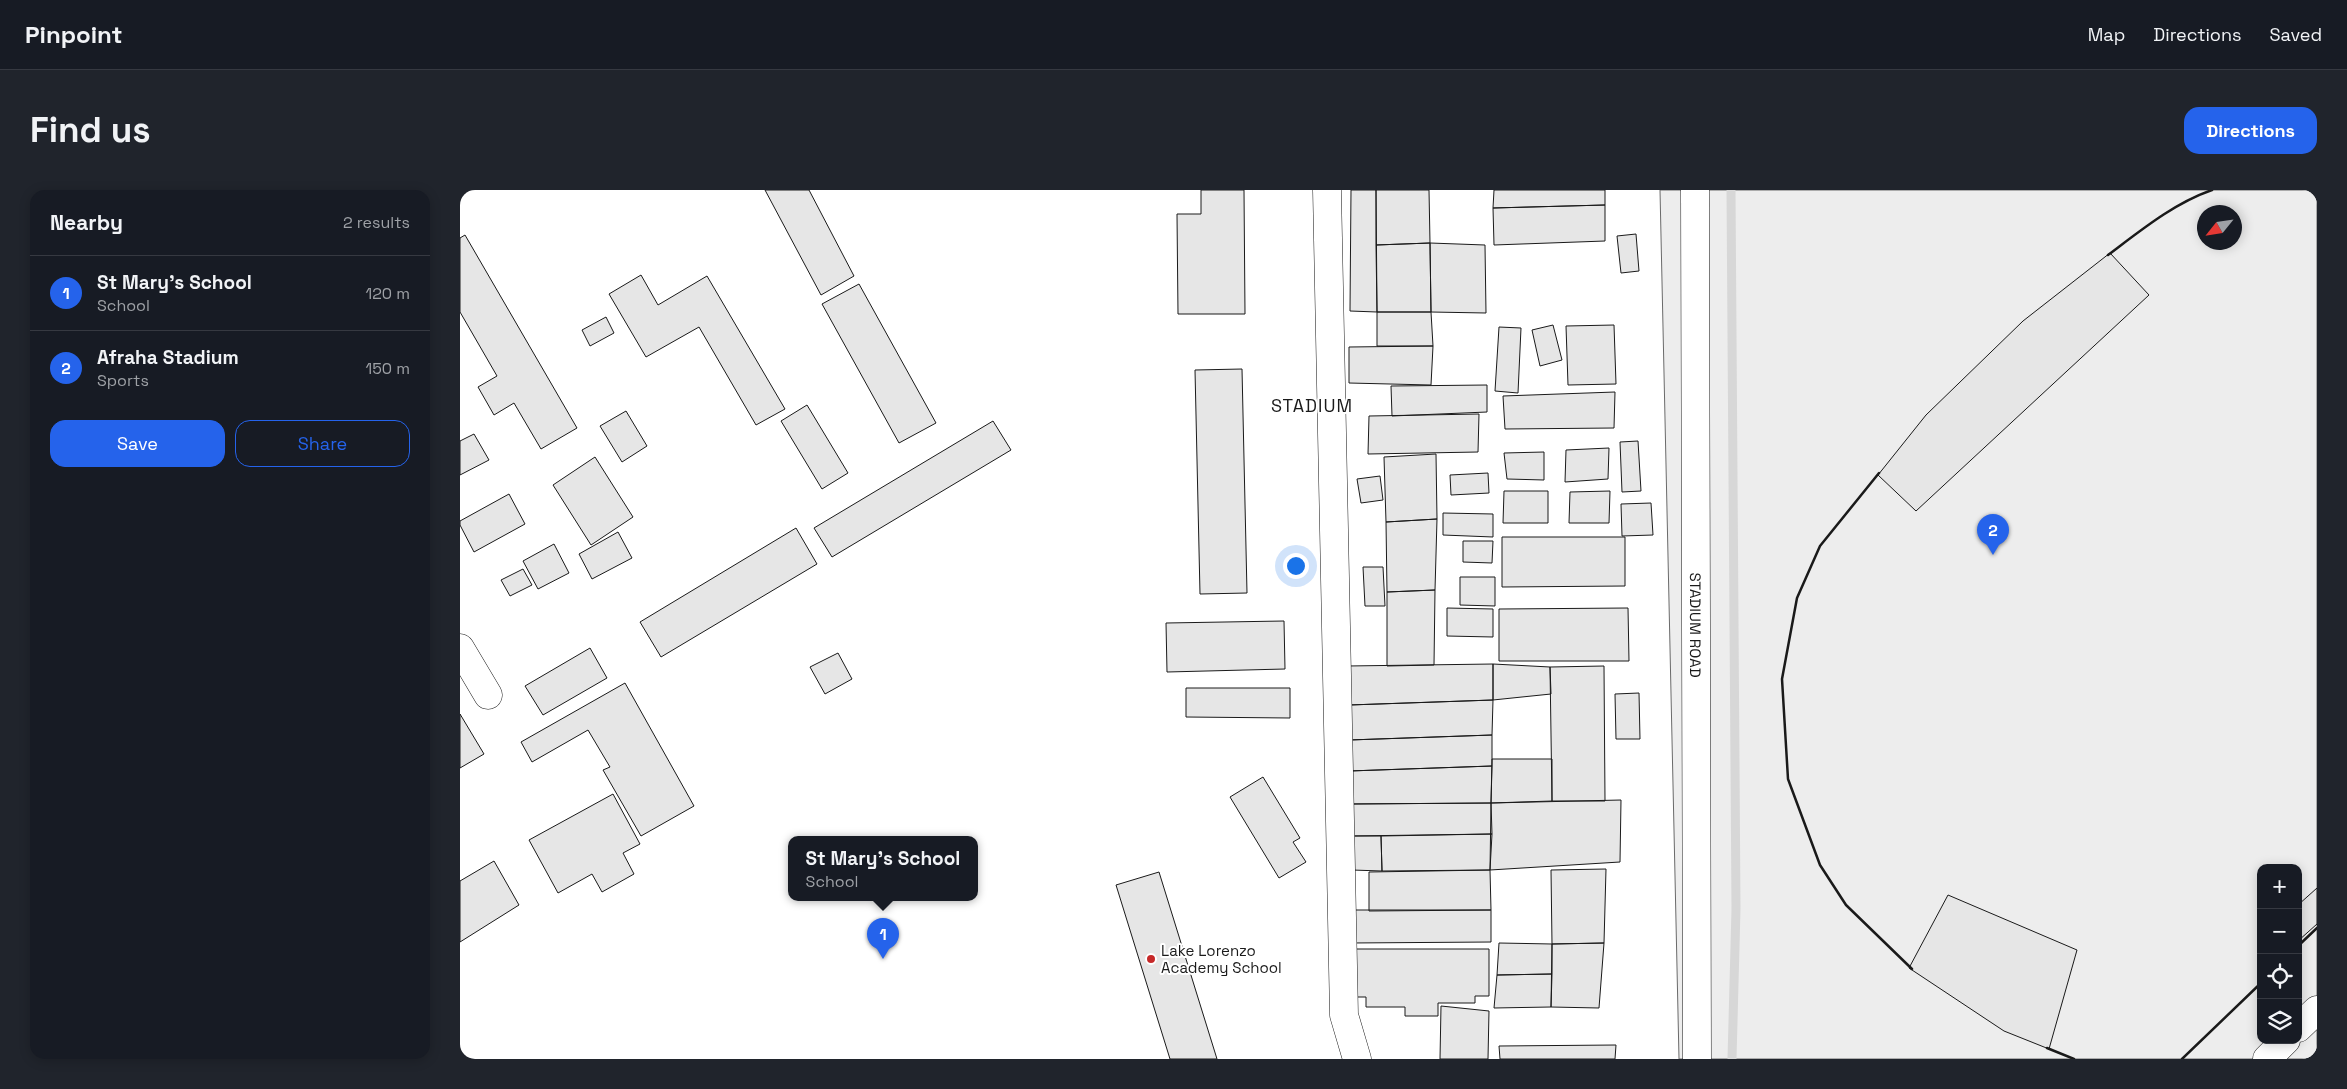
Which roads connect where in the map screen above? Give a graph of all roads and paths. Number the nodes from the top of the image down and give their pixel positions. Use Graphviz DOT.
graph roads {
  1 [pos="1327,190"];
  2 [pos="1695,190"];
  3 [pos="460,648"];
  4 [pos="488,695"];
  5 [pos="2317,1010"];
  6 [pos="2302,1024"];
  7 [pos="2282,1044"];
  8 [pos="1358,1059"];
  9 [pos="1697,1059"];
  10 [pos="2267,1059"];
  1 -- 8 [label="street"];
  2 -- 9 [label="street, STADIUM ROAD"];
  3 -- 4 [label="street"];
  5 -- 6 [label="street"];
  7 -- 10 [label="street"];
}
